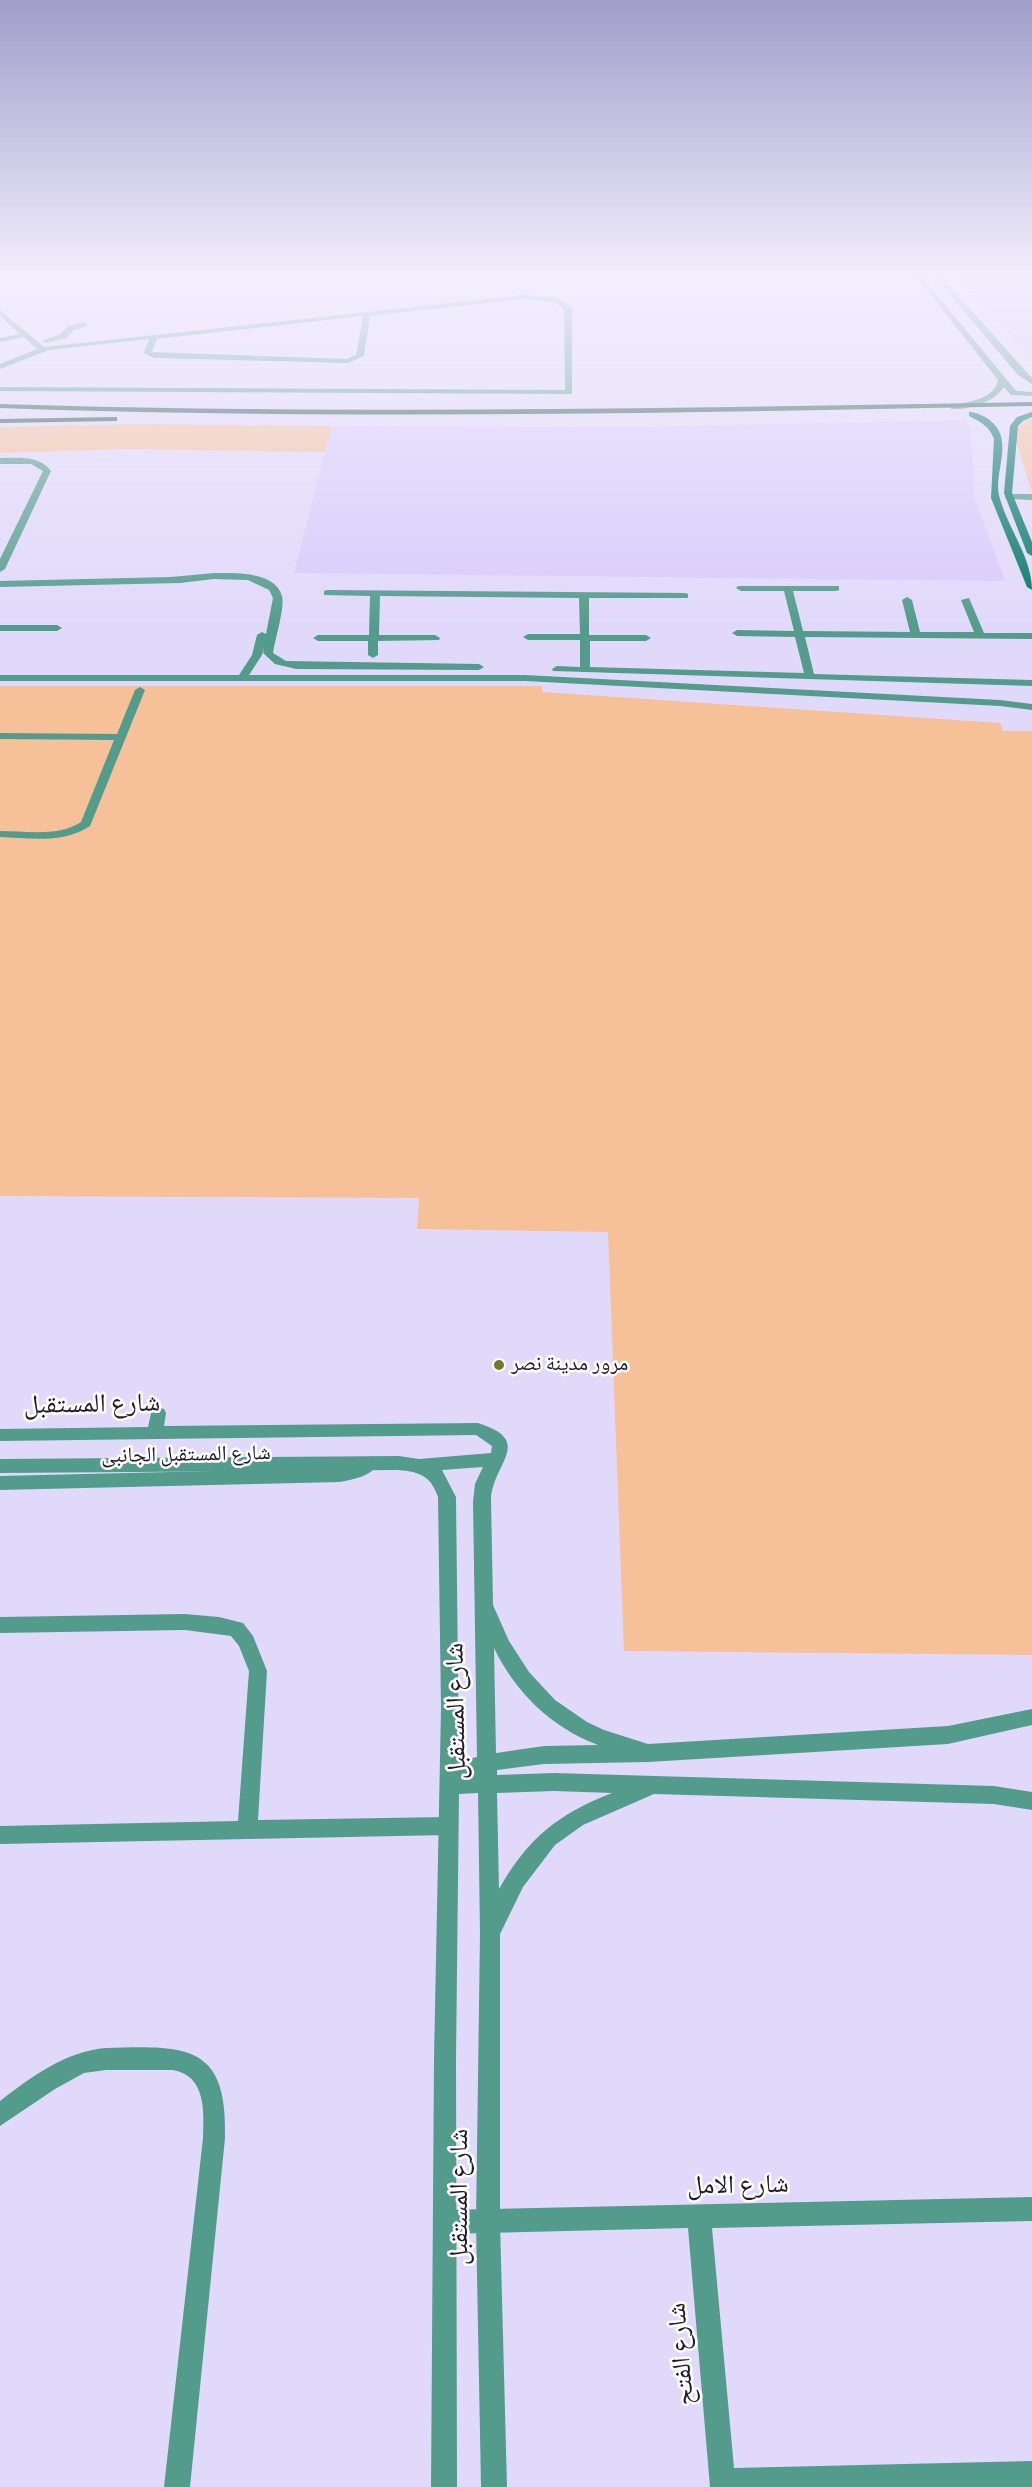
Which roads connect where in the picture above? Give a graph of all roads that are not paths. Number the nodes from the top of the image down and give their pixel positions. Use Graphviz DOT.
graph roads {
  1 [pos="992,395"];
  2 [pos="1032,404"];
  3 [pos="0,406"];
  4 [pos="954,407"];
  5 [pos="1032,413"];
  6 [pos="972,414"];
  7 [pos="0,421"];
  8 [pos="1008,423"];
  9 [pos="992,424"];
  10 [pos="0,461"];
  11 [pos="1032,497"];
  12 [pos="1010,500"];
  13 [pos="1032,502"];
  14 [pos="1028,535"];
  15 [pos="1032,553"];
  16 [pos="0,569"];
  17 [pos="172,580"];
  18 [pos="0,584"];
  19 [pos="1032,587"];
  20 [pos="741,588"];
  21 [pos="788,588"];
  22 [pos="836,588"];
  23 [pos="327,593"];
  24 [pos="375,594"];
  25 [pos="584,595"];
  26 [pos="685,596"];
  27 [pos="907,600"];
  28 [pos="966,600"];
  29 [pos="0,628"];
  30 [pos="57,628"];
  31 [pos="737,633"];
  32 [pos="799,634"];
  33 [pos="916,635"];
  34 [pos="980,635"];
  35 [pos="1032,636"];
  36 [pos="528,637"];
  37 [pos="318,638"];
  38 [pos="374,638"];
  39 [pos="435,638"];
  40 [pos="585,638"];
  41 [pos="646,638"];
  42 [pos="373,655"];
  43 [pos="255,659"];
  44 [pos="273,659"];
  45 [pos="585,670"];
  46 [pos="243,677"];
  47 [pos="810,677"];
  48 [pos="0,678"];
  49 [pos="824,678"];
  50 [pos="1028,685"];
  51 [pos="140,690"];
  52 [pos="824,694"];
  53 [pos="1030,706"];
  54 [pos="0,736"];
  55 [pos="121,737"];
  56 [pos="0,834"];
  57 [pos="0,1435"];
  58 [pos="498,1459"];
  59 [pos="370,1463"];
  60 [pos="419,1465"];
  61 [pos="0,1466"];
  62 [pos="0,1482"];
  63 [pos="482,1602"];
  64 [pos="0,1625"];
  65 [pos="1032,1717"];
  66 [pos="648,1753"];
  67 [pos="487,1762"];
  68 [pos="450,1779"];
  69 [pos="486,1784"];
  70 [pos="655,1784"];
  71 [pos="1032,1801"];
  72 [pos="448,1826"];
  73 [pos="247,1830"];
  74 [pos="0,1835"];
  75 [pos="490,1933"];
  76 [pos="0,2115"];
  77 [pos="1032,2210"];
  78 [pos="699,2217"];
  79 [pos="445,2222"];
  80 [pos="488,2222"];
  81 [pos="1032,2474"];
  82 [pos="722,2484"];
  83 [pos="177,2487"];
  84 [pos="444,2487"];
  85 [pos="494,2487"];
  1 -- 4 [label="street"];
  2 -- 4 [label="main road"];
  3 -- 4 [label="main road"];
  5 -- 6 [label="main road"];
  5 -- 8 [label="main road"];
  6 -- 7 [label="main road"];
  6 -- 9 [label="main road"];
  8 -- 9 [label="main road"];
  8 -- 12 [label="main road"];
  9 -- 19 [label="main road"];
  10 -- 16 [label="street"];
  11 -- 12 [label="street"];
  12 -- 13 [label="street"];
  12 -- 14 [label="main road"];
  14 -- 15 [label="main road"];
  17 -- 18 [label="street"];
  17 -- 43 [label="street"];
  17 -- 44 [label="street"];
  20 -- 21 [label="street"];
  21 -- 22 [label="street"];
  21 -- 32 [label="street"];
  23 -- 24 [label="street"];
  24 -- 25 [label="street"];
  24 -- 38 [label="street"];
  25 -- 26 [label="street"];
  25 -- 40 [label="street"];
  27 -- 33 [label="street"];
  28 -- 34 [label="street"];
  29 -- 30 [label="street"];
  31 -- 32 [label="street"];
  32 -- 33 [label="street"];
  32 -- 47 [label="street"];
  33 -- 34 [label="street"];
  34 -- 35 [label="street"];
  36 -- 40 [label="street"];
  37 -- 38 [label="street"];
  38 -- 39 [label="street"];
  38 -- 42 [label="street"];
  40 -- 41 [label="street"];
  40 -- 45 [label="street"];
  43 -- 44 [label="street"];
  43 -- 46 [label="street"];
  44 -- 45 [label="street"];
  45 -- 47 [label="street"];
  46 -- 48 [label="street"];
  46 -- 52 [label="street"];
  47 -- 49 [label="street"];
  49 -- 50 [label="street"];
  49 -- 52 [label="street"];
  51 -- 55 [label="street"];
  52 -- 53 [label="street"];
  54 -- 55 [label="street"];
  55 -- 56 [label="street"];
  57 -- 58 [label="street, شارع المستقبل"];
  58 -- 60 [label="street"];
  58 -- 63 [label="street, شارع المستقبل"];
  59 -- 60 [label="street"];
  59 -- 61 [label="street"];
  59 -- 62 [label="street, شارع المستقبل الجانبى"];
  60 -- 68 [label="street, شارع المستقبل"];
  63 -- 66 [label="street"];
  63 -- 67 [label="street, شارع المستقبل"];
  64 -- 73 [label="street"];
  65 -- 66 [label="street"];
  66 -- 67 [label="street"];
  67 -- 68 [label="street"];
  67 -- 69 [label="street, شارع المستقبل"];
  68 -- 69 [label="street"];
  68 -- 72 [label="street, شارع المستقبل"];
  69 -- 70 [label="street"];
  69 -- 75 [label="street, شارع المستقبل"];
  70 -- 71 [label="street"];
  70 -- 75 [label="street"];
  72 -- 73 [label="street"];
  72 -- 79 [label="street, شارع المستقبل"];
  73 -- 74 [label="street"];
  75 -- 80 [label="street, شارع المستقبل"];
  76 -- 83 [label="street"];
  77 -- 78 [label="street, شارع الامل"];
  78 -- 80 [label="street, شارع الامل"];
  78 -- 82 [label="street, شارع الفتح"];
  79 -- 80 [label="street, شارع الامل"];
  79 -- 84 [label="street, شارع المستقبل"];
  80 -- 85 [label="street, شارع المستقبل"];
  81 -- 82 [label="street"];
}
